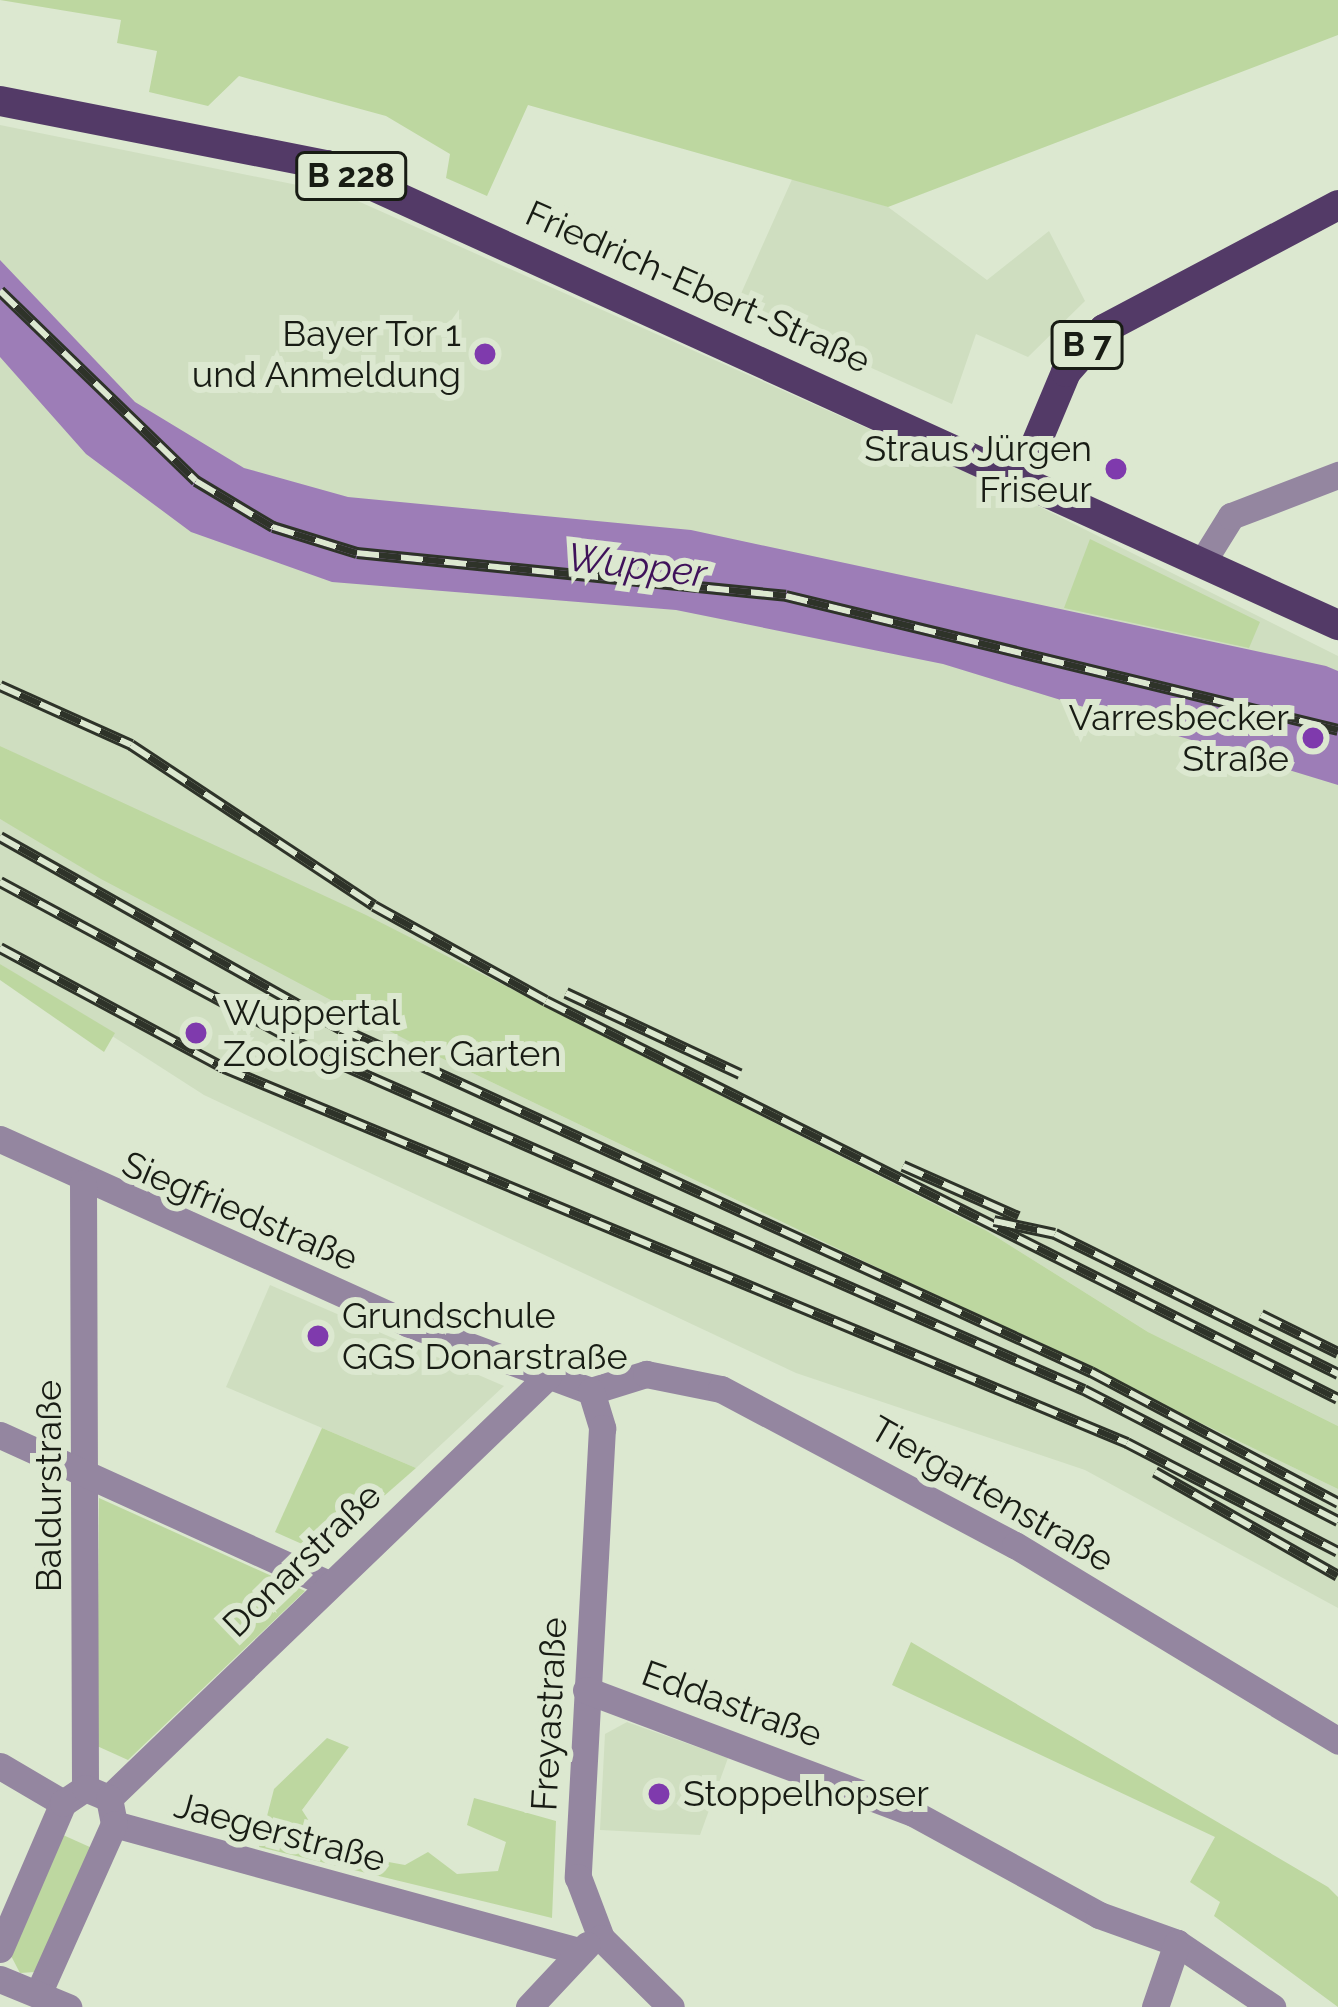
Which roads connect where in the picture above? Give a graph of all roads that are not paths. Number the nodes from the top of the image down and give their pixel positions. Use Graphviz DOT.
graph roads {
  1 [pos="0,101"];
  2 [pos="1338,205"];
  3 [pos="1338,475"];
  4 [pos="1023,476"];
  5 [pos="1203,561"];
  6 [pos="1338,626"];
  7 [pos="6,1155"];
  8 [pos="83,1184"];
  9 [pos="548,1376"];
  10 [pos="591,1391"];
  11 [pos="0,1435"];
  12 [pos="85,1478"];
  13 [pos="328,1584"];
  14 [pos="586,1690"];
  15 [pos="1338,1741"];
  16 [pos="0,1766"];
  17 [pos="93,1803"];
  18 [pos="1177,1943"];
  19 [pos="589,1944"];
  20 [pos="0,1948"];
  21 [pos="14,1990"];
  22 [pos="68,2007"];
  23 [pos="529,2007"];
  24 [pos="671,2007"];
  25 [pos="1155,2007"];
  26 [pos="1272,2007"];
  1 -- 4 [label="main road, Friedrich-Ebert-Straße / B 228"];
  2 -- 4 [label="main road, B 7"];
  3 -- 5 [label="street"];
  4 -- 5 [label="main road, Friedrich-Ebert-Straße"];
  5 -- 6 [label="main road, Friedrich-Ebert-Straße"];
  7 -- 8 [label="street, Siegfriedstraße"];
  8 -- 9 [label="street, Siegfriedstraße"];
  8 -- 12 [label="street, Baldurstraße"];
  9 -- 10 [label="street, Siegfriedstraße"];
  9 -- 13 [label="street, Donarstraße"];
  10 -- 14 [label="street, Freyastraße"];
  10 -- 15 [label="street, Tiergartenstraße"];
  11 -- 12 [label="street"];
  12 -- 13 [label="street"];
  12 -- 17 [label="street, Baldurstraße"];
  13 -- 17 [label="street, Donarstraße"];
  14 -- 18 [label="street, Eddastraße"];
  14 -- 19 [label="street, Freyastraße"];
  16 -- 17 [label="street, Jaegerstraße"];
  17 -- 19 [label="street, Jaegerstraße"];
  17 -- 20 [label="street"];
  17 -- 21 [label="street"];
  18 -- 25 [label="street"];
  18 -- 26 [label="street, Eddastraße"];
  19 -- 23 [label="street"];
  19 -- 24 [label="street"];
  21 -- 22 [label="street"];
}
